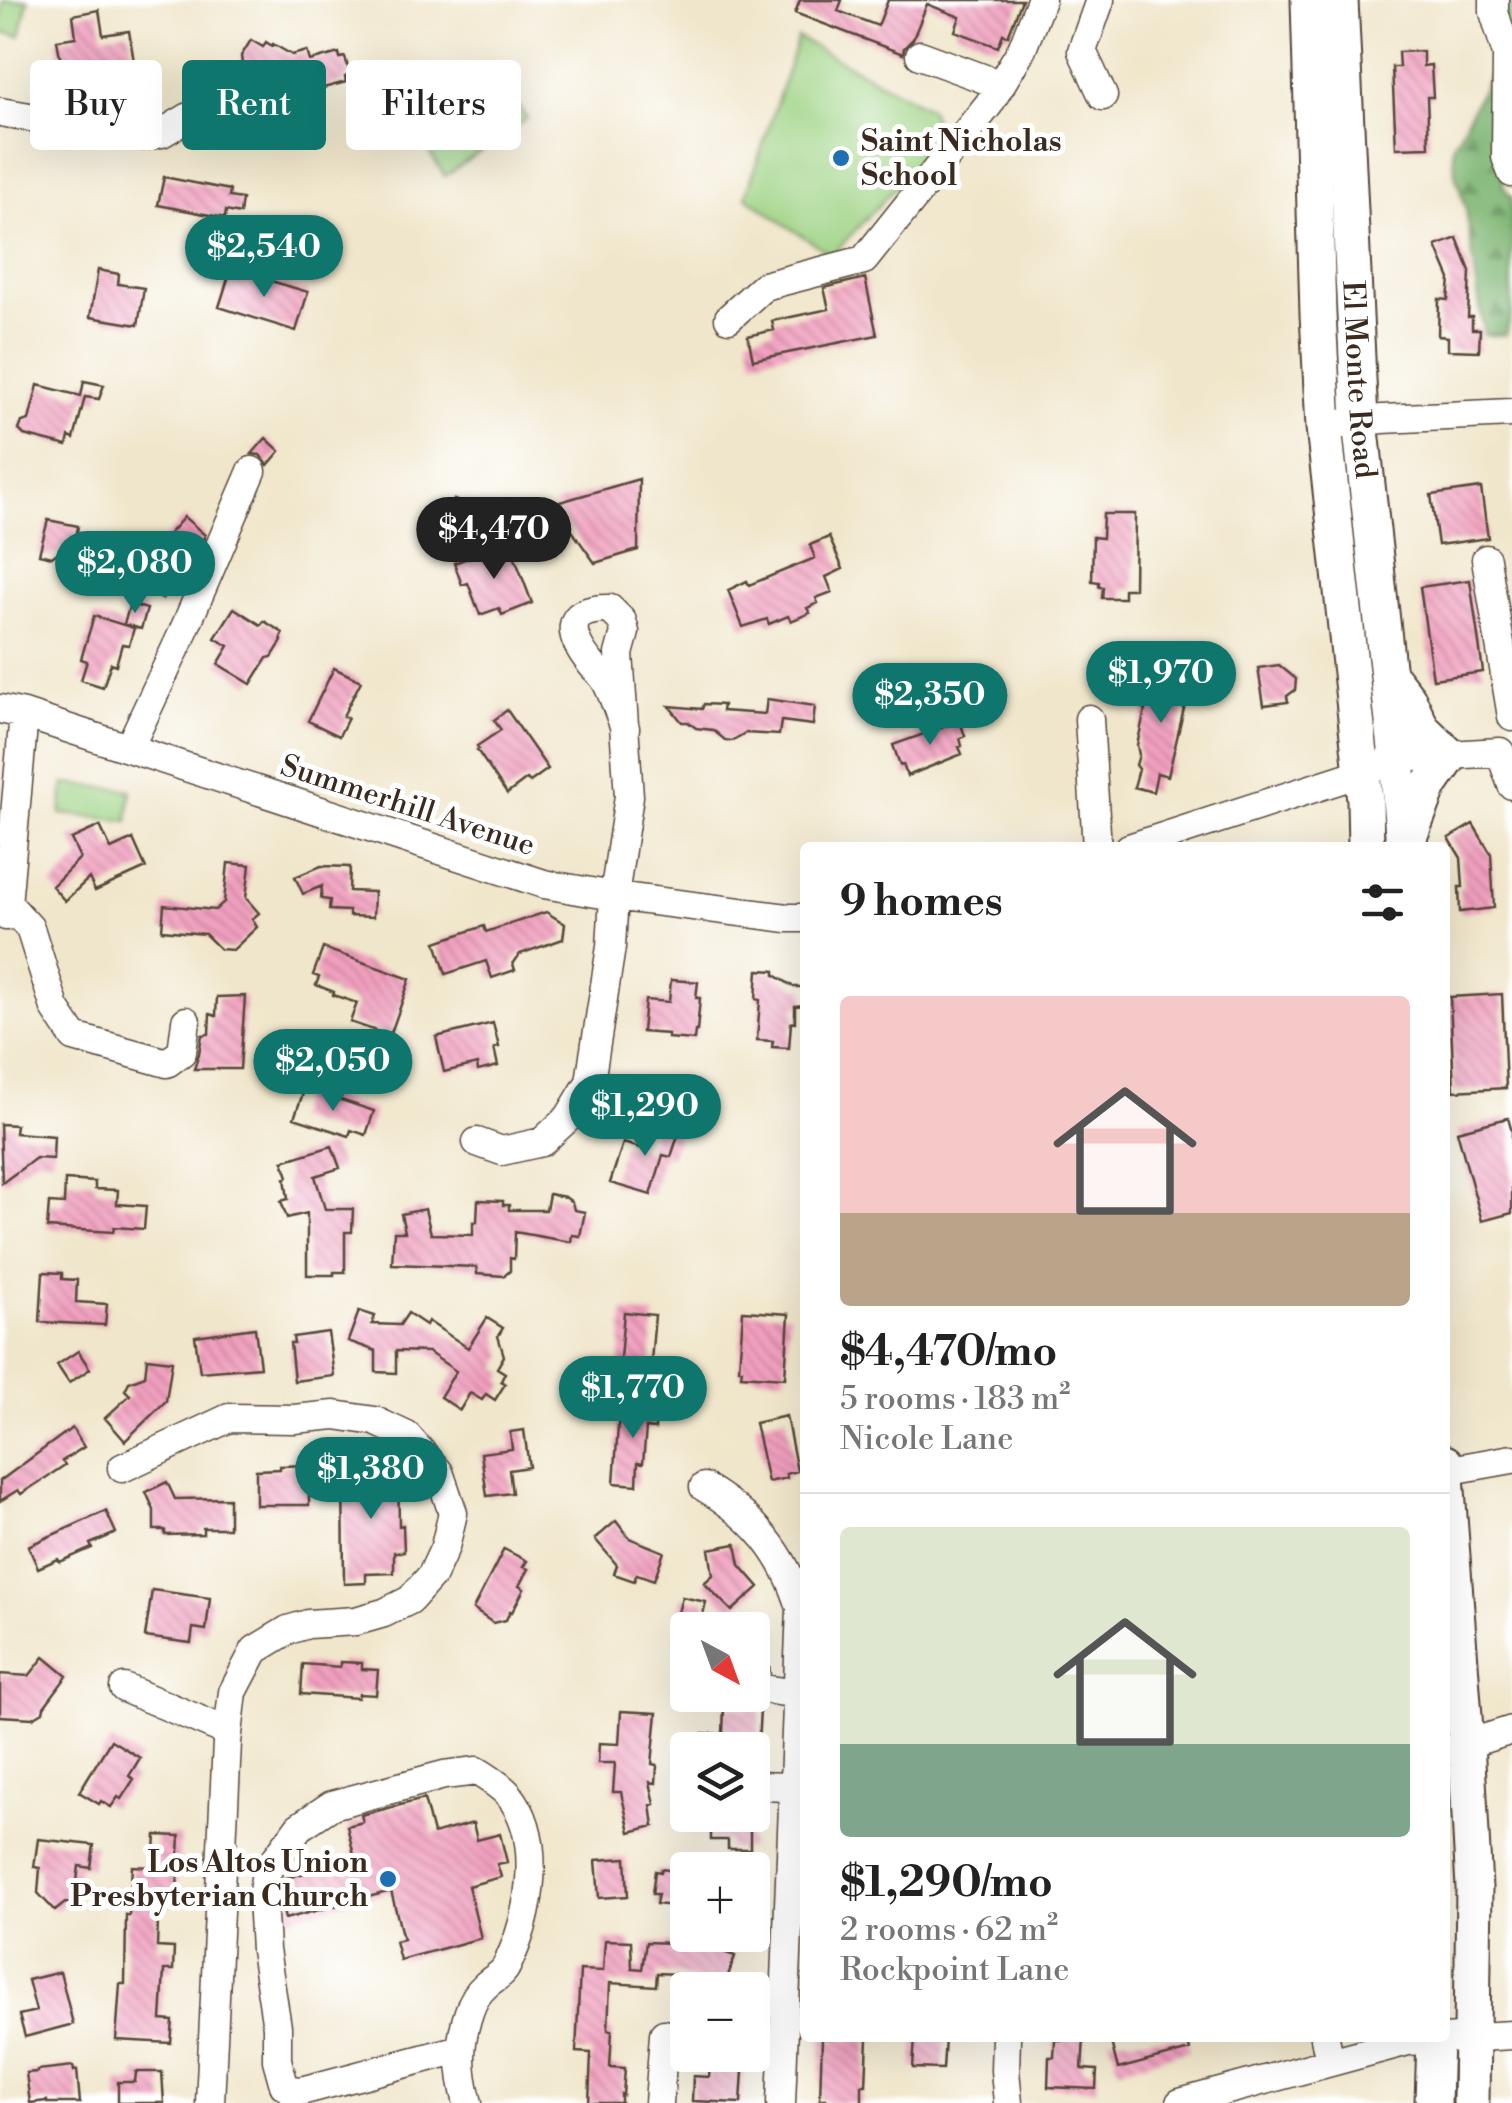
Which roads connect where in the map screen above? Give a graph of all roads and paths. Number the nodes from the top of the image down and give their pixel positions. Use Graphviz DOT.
graph roads {
  1 [pos="1041,0"];
  2 [pos="1100,0"];
  3 [pos="1310,0"];
  4 [pos="1340,0"];
  5 [pos="1494,0"];
  6 [pos="920,55"];
  7 [pos="1002,85"];
  8 [pos="1103,96"];
  9 [pos="0,112"];
  10 [pos="182,122"];
  11 [pos="1512,172"];
  12 [pos="729,318"];
  13 [pos="1512,413"];
  14 [pos="1360,421"];
  15 [pos="1324,427"];
  16 [pos="252,471"];
  17 [pos="1486,558"];
  18 [pos="1388,673"];
  19 [pos="12,712"];
  20 [pos="1512,716"];
  21 [pos="1089,720"];
  22 [pos="625,728"];
  23 [pos="1506,740"];
  24 [pos="129,748"];
  25 [pos="1450,756"];
  26 [pos="1397,758"];
  27 [pos="1360,773"];
  28 [pos="1512,785"];
  29 [pos="1097,842"];
  30 [pos="1147,842"];
  31 [pos="1366,842"];
  32 [pos="1404,842"];
  33 [pos="1406,842"];
  34 [pos="614,896"];
  35 [pos="800,918"];
  36 [pos="186,1021"];
  37 [pos="477,1142"];
  38 [pos="1512,1459"];
  39 [pos="1450,1467"];
  40 [pos="122,1468"];
  41 [pos="704,1487"];
  42 [pos="800,1598"];
  43 [pos="1450,1607"];
  44 [pos="800,1659"];
  45 [pos="124,1688"];
  46 [pos="770,1690"];
  47 [pos="798,1694"];
  48 [pos="1512,1730"];
  49 [pos="228,1732"];
  50 [pos="1455,1746"];
  51 [pos="770,1786"];
  52 [pos="793,1787"];
  53 [pos="664,2034"];
  54 [pos="1512,2034"];
  55 [pos="1450,2038"];
  56 [pos="1472,2038"];
  57 [pos="1006,2042"];
  58 [pos="1399,2042"];
  59 [pos="1435,2042"];
  60 [pos="460,2049"];
  61 [pos="1328,2050"];
  62 [pos="210,2103"];
  63 [pos="468,2103"];
  64 [pos="659,2103"];
  65 [pos="781,2103"];
  66 [pos="1008,2103"];
  67 [pos="1180,2103"];
  68 [pos="1434,2103"];
  69 [pos="1470,2103"];
  1 -- 7 [label="street"];
  2 -- 8 [label="street"];
  3 -- 15 [label="main road, El Monte Road"];
  4 -- 14 [label="main road, El Monte Road"];
  5 -- 11 [label="street"];
  6 -- 7 [label="street"];
  7 -- 12 [label="street"];
  9 -- 10 [label="street"];
  13 -- 14 [label="street"];
  14 -- 15 [label="street"];
  14 -- 18 [label="main road, El Monte Road"];
  15 -- 27 [label="main road, El Monte Road"];
  16 -- 24 [label="street"];
  17 -- 20 [label="street"];
  18 -- 25 [label="main road"];
  18 -- 26 [label="main road, El Monte Road"];
  19 -- 24 [label="street, Summerhill Avenue"];
  19 -- 36 [label="street"];
  21 -- 29 [label="street"];
  22 -- 34 [label="street"];
  23 -- 25 [label="street"];
  23 -- 28 [label="street"];
  24 -- 34 [label="street, Summerhill Avenue"];
  25 -- 26 [label="street"];
  25 -- 33 [label="main road"];
  26 -- 27 [label="street"];
  26 -- 32 [label="main road, El Monte Road"];
  27 -- 30 [label="street"];
  27 -- 31 [label="main road, El Monte Road"];
  34 -- 35 [label="street, Summerhill Avenue"];
  34 -- 37 [label="street"];
  38 -- 39 [label="street"];
  40 -- 49 [label="street"];
  41 -- 42 [label="street"];
  43 -- 50 [label="main road"];
  44 -- 47 [label="street"];
  45 -- 49 [label="street"];
  46 -- 47 [label="street"];
  47 -- 52 [label="street"];
  48 -- 50 [label="street"];
  49 -- 62 [label="street"];
  50 -- 56 [label="main road"];
  51 -- 52 [label="street"];
  52 -- 65 [label="street"];
  53 -- 64 [label="street"];
  54 -- 56 [label="street"];
  55 -- 56 [label="street"];
  56 -- 69 [label="main road"];
  57 -- 66 [label="street"];
  58 -- 61 [label="street"];
  59 -- 68 [label="main road"];
  60 -- 60 [label="street"];
  60 -- 63 [label="street"];
  61 -- 67 [label="street"];
}
